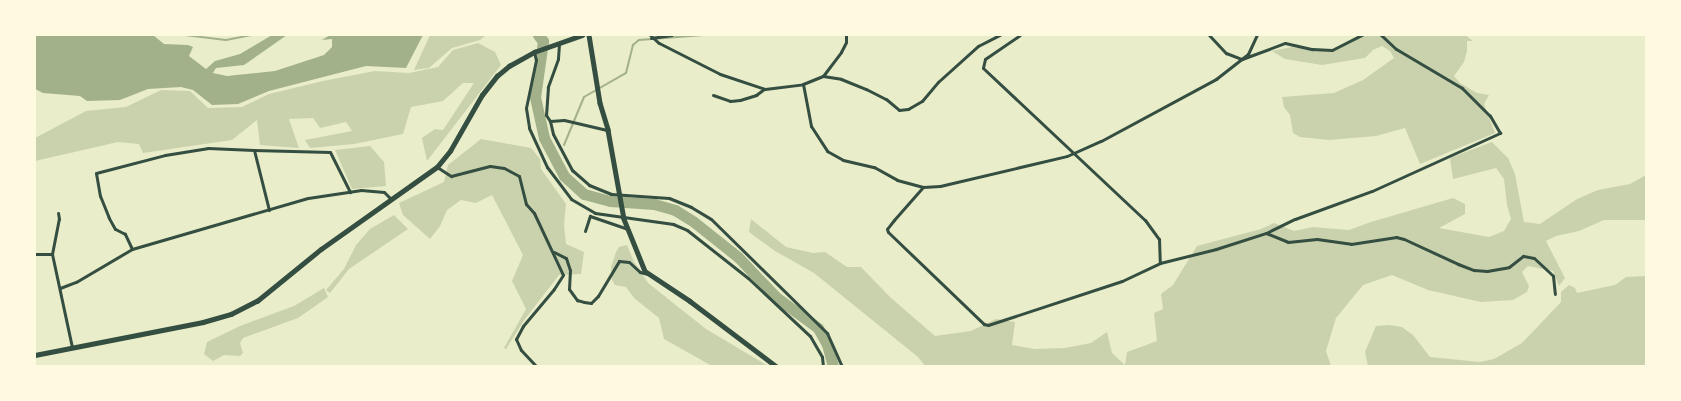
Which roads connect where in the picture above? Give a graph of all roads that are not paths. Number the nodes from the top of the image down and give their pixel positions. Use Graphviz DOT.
graph roads {
  1 [pos="582,35"];
  2 [pos="590,35"];
  3 [pos="672,35"];
  4 [pos="846,35"];
  5 [pos="1000,35"];
  6 [pos="1020,35"];
  7 [pos="1209,35"];
  8 [pos="1256,35"];
  9 [pos="1362,35"];
  10 [pos="1381,35"];
  11 [pos="650,36"];
  12 [pos="559,44"];
  13 [pos="534,52"];
  14 [pos="1242,59"];
  15 [pos="823,76"];
  16 [pos="802,84"];
  17 [pos="765,89"];
  18 [pos="713,94"];
  19 [pos="550,121"];
  20 [pos="608,130"];
  21 [pos="254,150"];
  22 [pos="1072,153"];
  23 [pos="437,166"];
  24 [pos="923,187"];
  25 [pos="350,192"];
  26 [pos="620,196"];
  27 [pos="391,199"];
  28 [pos="269,210"];
  29 [pos="58,213"];
  30 [pos="624,217"];
  31 [pos="629,229"];
  32 [pos="585,231"];
  33 [pos="1266,233"];
  34 [pos="132,249"];
  35 [pos="554,252"];
  36 [pos="35,254"];
  37 [pos="52,254"];
  38 [pos="1160,263"];
  39 [pos="651,275"];
  40 [pos="60,288"];
  41 [pos="1555,294"];
  42 [pos="72,347"];
  43 [pos="35,355"];
  44 [pos="536,366"];
  45 [pos="776,366"];
  46 [pos="823,366"];
  47 [pos="842,366"];
  1 -- 12 [label="main road"];
  2 -- 20 [label="main road"];
  3 -- 11 [label="street"];
  4 -- 15 [label="street"];
  5 -- 15 [label="street"];
  6 -- 22 [label="street"];
  7 -- 14 [label="street"];
  8 -- 14 [label="street"];
  9 -- 14 [label="street"];
  10 -- 33 [label="street"];
  11 -- 17 [label="street"];
  12 -- 13 [label="main road"];
  12 -- 19 [label="street"];
  13 -- 23 [label="main road"];
  13 -- 30 [label="street"];
  14 -- 22 [label="street"];
  15 -- 16 [label="street"];
  16 -- 17 [label="street"];
  16 -- 24 [label="street"];
  17 -- 18 [label="street"];
  19 -- 20 [label="street"];
  19 -- 26 [label="street"];
  20 -- 26 [label="main road"];
  21 -- 25 [label="street"];
  21 -- 28 [label="street"];
  21 -- 34 [label="street"];
  22 -- 24 [label="street"];
  22 -- 38 [label="street"];
  23 -- 27 [label="main road"];
  23 -- 35 [label="street"];
  24 -- 38 [label="street"];
  25 -- 27 [label="street"];
  25 -- 28 [label="street"];
  26 -- 30 [label="main road"];
  26 -- 47 [label="street"];
  27 -- 42 [label="main road"];
  28 -- 34 [label="street"];
  29 -- 37 [label="street"];
  30 -- 31 [label="main road"];
  30 -- 46 [label="street"];
  31 -- 32 [label="street"];
  31 -- 39 [label="main road"];
  33 -- 38 [label="street"];
  33 -- 41 [label="street"];
  34 -- 40 [label="street"];
  35 -- 39 [label="street"];
  35 -- 44 [label="street"];
  36 -- 37 [label="street"];
  37 -- 40 [label="street"];
  39 -- 45 [label="main road"];
  40 -- 42 [label="street"];
  42 -- 43 [label="main road"];
}
